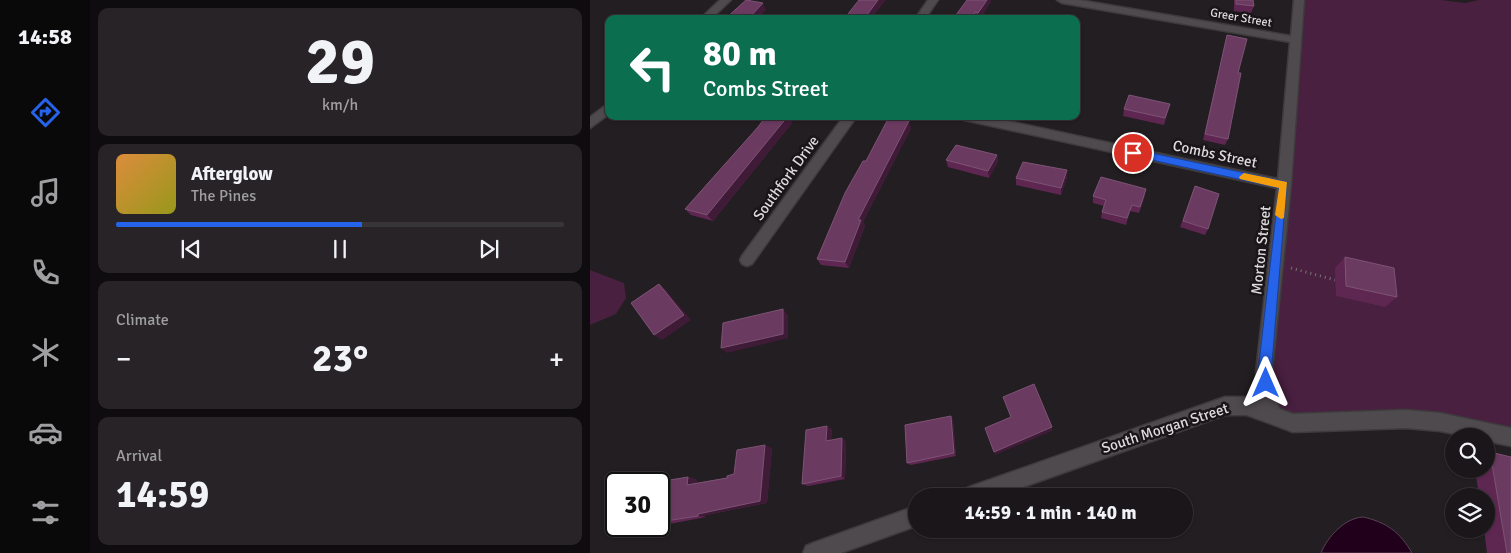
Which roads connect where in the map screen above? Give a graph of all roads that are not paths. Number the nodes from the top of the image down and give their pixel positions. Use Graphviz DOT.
graph roads {
  1 [pos="726,0"];
  2 [pos="933,0"];
  3 [pos="1062,0"];
  4 [pos="1299,0"];
  5 [pos="709,15"];
  6 [pos="923,15"];
  7 [pos="1296,40"];
  8 [pos="605,111"];
  9 [pos="848,120"];
  10 [pos="983,120"];
  11 [pos="590,124"];
  12 [pos="1284,185"];
  13 [pos="748,260"];
  14 [pos="1273,413"];
  15 [pos="1511,437"];
  16 [pos="994,488"];
  17 [pos="908,519"];
  18 [pos="813,553"];
  1 -- 5 [label="street"];
  2 -- 6 [label="street"];
  3 -- 7 [label="street, Greer Street"];
  4 -- 7 [label="street, Morton Street"];
  7 -- 12 [label="street, Morton Street"];
  8 -- 11 [label="street"];
  9 -- 13 [label="street, Southfork Drive"];
  10 -- 12 [label="street, Combs Street"];
  12 -- 14 [label="street, Morton Street"];
  14 -- 15 [label="street, South Morgan Street"];
  14 -- 16 [label="street, South Morgan Street"];
  17 -- 18 [label="street"];
}
